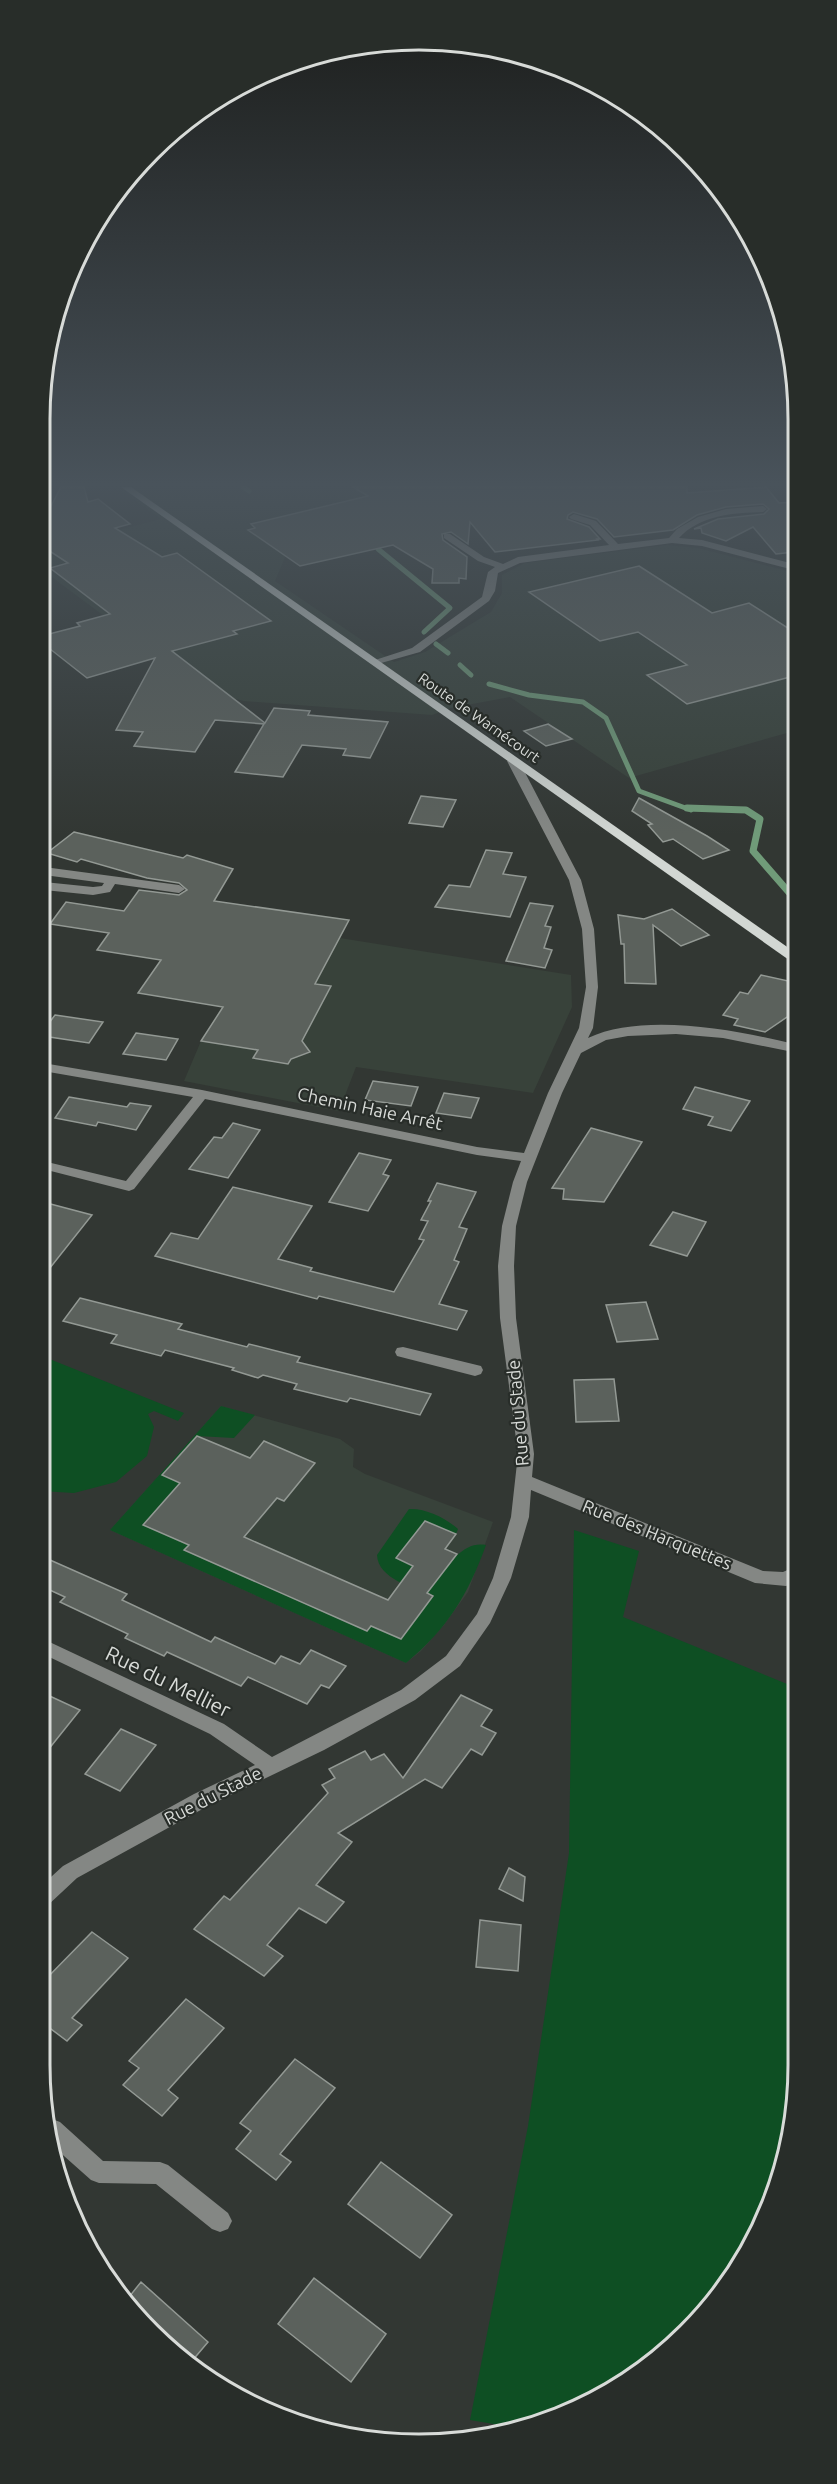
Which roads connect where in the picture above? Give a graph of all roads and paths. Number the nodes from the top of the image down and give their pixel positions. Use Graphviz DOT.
graph roads {
  1 [pos="291,603"];
  2 [pos="481,603"];
  3 [pos="374,662"];
  4 [pos="513,761"];
  5 [pos="50,872"];
  6 [pos="111,881"];
  7 [pos="50,887"];
  8 [pos="179,889"];
  9 [pos="788,954"];
  10 [pos="788,1047"];
  11 [pos="576,1050"];
  12 [pos="50,1068"];
  13 [pos="202,1094"];
  14 [pos="530,1158"];
  15 [pos="50,1167"];
  16 [pos="403,1352"];
  17 [pos="475,1370"];
  18 [pos="523,1480"];
  19 [pos="788,1578"];
  20 [pos="50,1649"];
  21 [pos="270,1767"];
  22 [pos="50,1891"];
  23 [pos="56,2134"];
  24 [pos="220,2221"];
  1 -- 3 [label="main road, Route de Warnécourt"];
  2 -- 3 [label="street"];
  3 -- 4 [label="main road, Route de Warnécourt"];
  4 -- 9 [label="main road, Route de Warnécourt"];
  4 -- 11 [label="street, Rue du Stade"];
  5 -- 6 [label="street"];
  6 -- 7 [label="street"];
  6 -- 8 [label="street"];
  10 -- 11 [label="street"];
  11 -- 14 [label="street, Rue du Stade"];
  12 -- 13 [label="street, Chemin Haie Arrêt"];
  13 -- 14 [label="street, Chemin Haie Arrêt"];
  13 -- 15 [label="street"];
  14 -- 18 [label="street, Rue du Stade"];
  16 -- 17 [label="street"];
  18 -- 19 [label="street, Rue des Harquettes"];
  18 -- 21 [label="street, Rue du Stade"];
  20 -- 21 [label="street, Rue du Mellier"];
  21 -- 22 [label="street, Rue du Stade"];
  23 -- 24 [label="street"];
}
